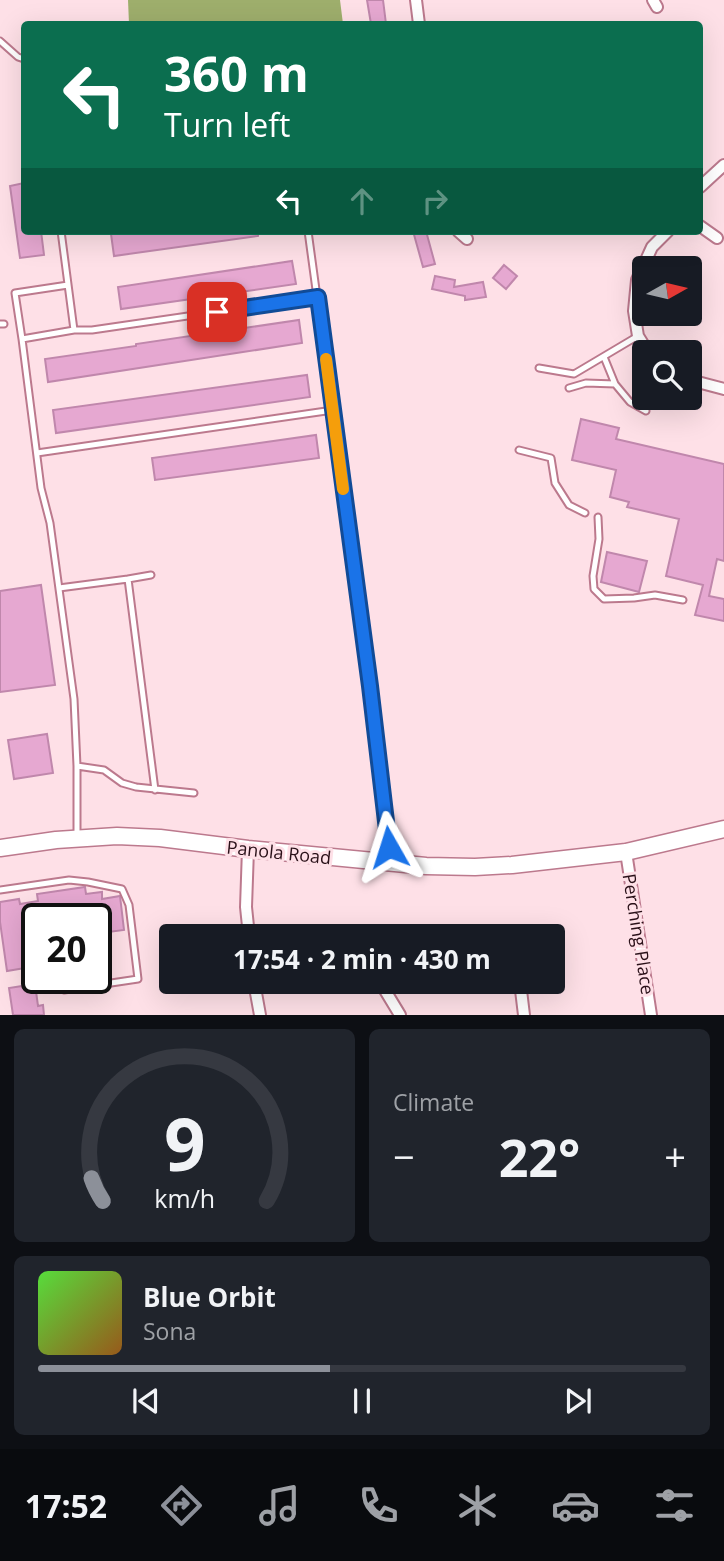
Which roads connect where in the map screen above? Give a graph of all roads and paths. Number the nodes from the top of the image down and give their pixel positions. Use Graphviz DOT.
graph roads {
  1 [pos="416,0"];
  2 [pos="419,21"];
  3 [pos="0,41"];
  4 [pos="21,58"];
  5 [pos="724,165"];
  6 [pos="703,184"];
  7 [pos="703,228"];
  8 [pos="62,235"];
  9 [pos="309,235"];
  10 [pos="664,235"];
  11 [pos="717,238"];
  12 [pos="68,285"];
  13 [pos="318,297"];
  14 [pos="74,330"];
  15 [pos="638,336"];
  16 [pos="22,339"];
  17 [pos="640,340"];
  18 [pos="604,357"];
  19 [pos="540,368"];
  20 [pos="702,383"];
  21 [pos="615,384"];
  22 [pos="569,388"];
  23 [pos="724,389"];
  24 [pos="332,410"];
  25 [pos="646,411"];
  26 [pos="519,450"];
  27 [pos="37,453"];
  28 [pos="585,513"];
  29 [pos="598,517"];
  30 [pos="151,576"];
  31 [pos="128,579"];
  32 [pos="59,588"];
  33 [pos="683,600"];
  34 [pos="77,766"];
  35 [pos="155,789"];
  36 [pos="194,793"];
  37 [pos="724,829"];
  38 [pos="77,839"];
  39 [pos="0,848"];
  40 [pos="248,849"];
  41 [pos="626,852"];
  42 [pos="390,862"];
  43 [pos="0,890"];
  44 [pos="248,924"];
  45 [pos="112,983"];
  46 [pos="256,994"];
  47 [pos="387,994"];
  48 [pos="521,994"];
  49 [pos="260,1015"];
  50 [pos="400,1015"];
  51 [pos="524,1015"];
  52 [pos="651,1015"];
  1 -- 2 [label="street"];
  3 -- 4 [label="lane"];
  5 -- 6 [label="street"];
  7 -- 11 [label="street"];
  8 -- 12 [label="lane"];
  9 -- 13 [label="lane"];
  10 -- 15 [label="street"];
  12 -- 14 [label="lane"];
  12 -- 16 [label="lane"];
  13 -- 14 [label="lane"];
  13 -- 24 [label="lane"];
  14 -- 16 [label="lane"];
  15 -- 17 [label="street"];
  15 -- 18 [label="lane"];
  16 -- 27 [label="lane"];
  18 -- 19 [label="lane"];
  18 -- 21 [label="lane"];
  20 -- 23 [label="street"];
  21 -- 22 [label="lane"];
  21 -- 25 [label="lane"];
  24 -- 27 [label="lane"];
  24 -- 42 [label="lane"];
  26 -- 28 [label="lane"];
  27 -- 32 [label="lane"];
  29 -- 33 [label="lane"];
  30 -- 31 [label="lane"];
  31 -- 32 [label="lane"];
  31 -- 35 [label="lane"];
  32 -- 34 [label="lane"];
  34 -- 35 [label="lane"];
  34 -- 38 [label="lane"];
  35 -- 36 [label="lane"];
  37 -- 41 [label="main road, Panola Road"];
  38 -- 39 [label="main road, Panola Road"];
  38 -- 40 [label="main road, Panola Road"];
  40 -- 42 [label="main road, Panola Road"];
  40 -- 44 [label="street"];
  41 -- 42 [label="main road, Panola Road"];
  41 -- 52 [label="street, Perching Place"];
  43 -- 45 [label="lane"];
  46 -- 49 [label="street"];
  47 -- 50 [label="street"];
  48 -- 51 [label="street"];
}
